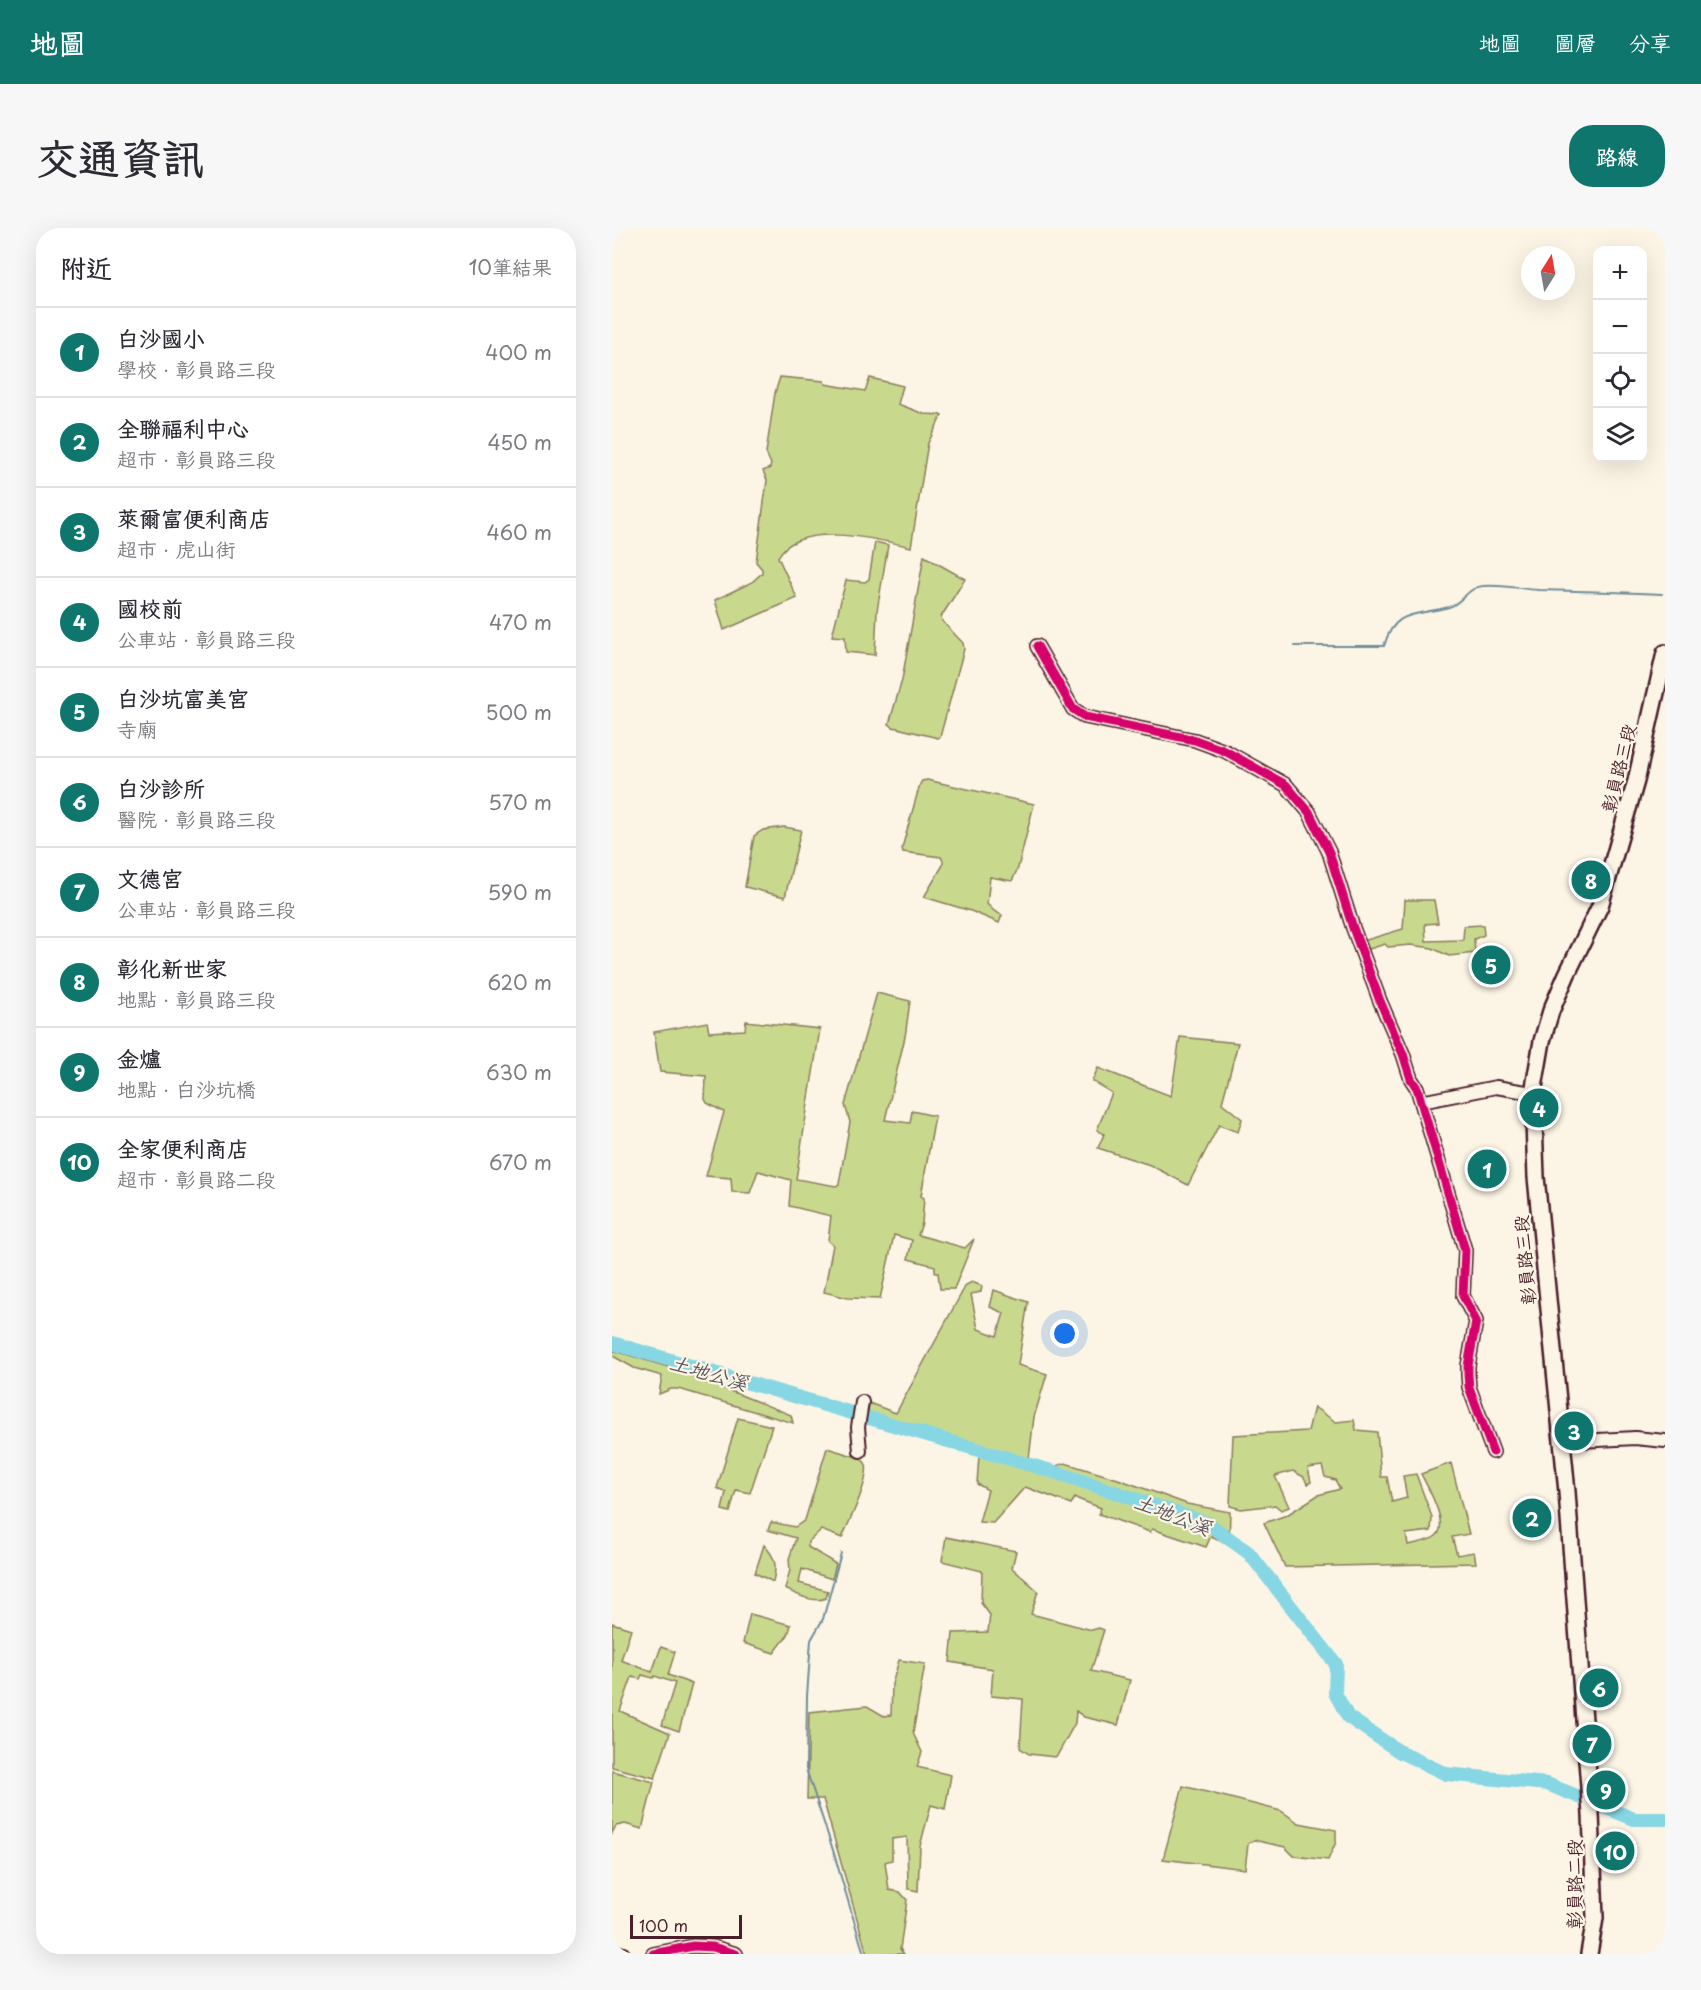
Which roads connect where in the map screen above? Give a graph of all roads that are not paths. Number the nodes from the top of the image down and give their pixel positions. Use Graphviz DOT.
graph roads {
  1 [pos="1037,646"];
  2 [pos="1665,654"];
  3 [pos="1533,1093"];
  4 [pos="1421,1102"];
  5 [pos="862,1406"];
  6 [pos="1665,1441"];
  7 [pos="1562,1442"];
  8 [pos="861,1451"];
  9 [pos="1493,1452"];
  10 [pos="1588,1775"];
  11 [pos="612,1951"];
  12 [pos="623,1954"];
  13 [pos="653,1954"];
  14 [pos="736,1954"];
  15 [pos="1589,1954"];
  1 -- 4 [label="street"];
  2 -- 3 [label="main road, 彰員路三段"];
  3 -- 4 [label="street"];
  3 -- 7 [label="main road, 彰員路三段"];
  4 -- 9 [label="street"];
  5 -- 8 [label="street"];
  6 -- 7 [label="street"];
  7 -- 10 [label="main road, 彰員路三段"];
  10 -- 15 [label="main road, 彰員路二段"];
  11 -- 12 [label="street"];
  13 -- 14 [label="street"];
}
